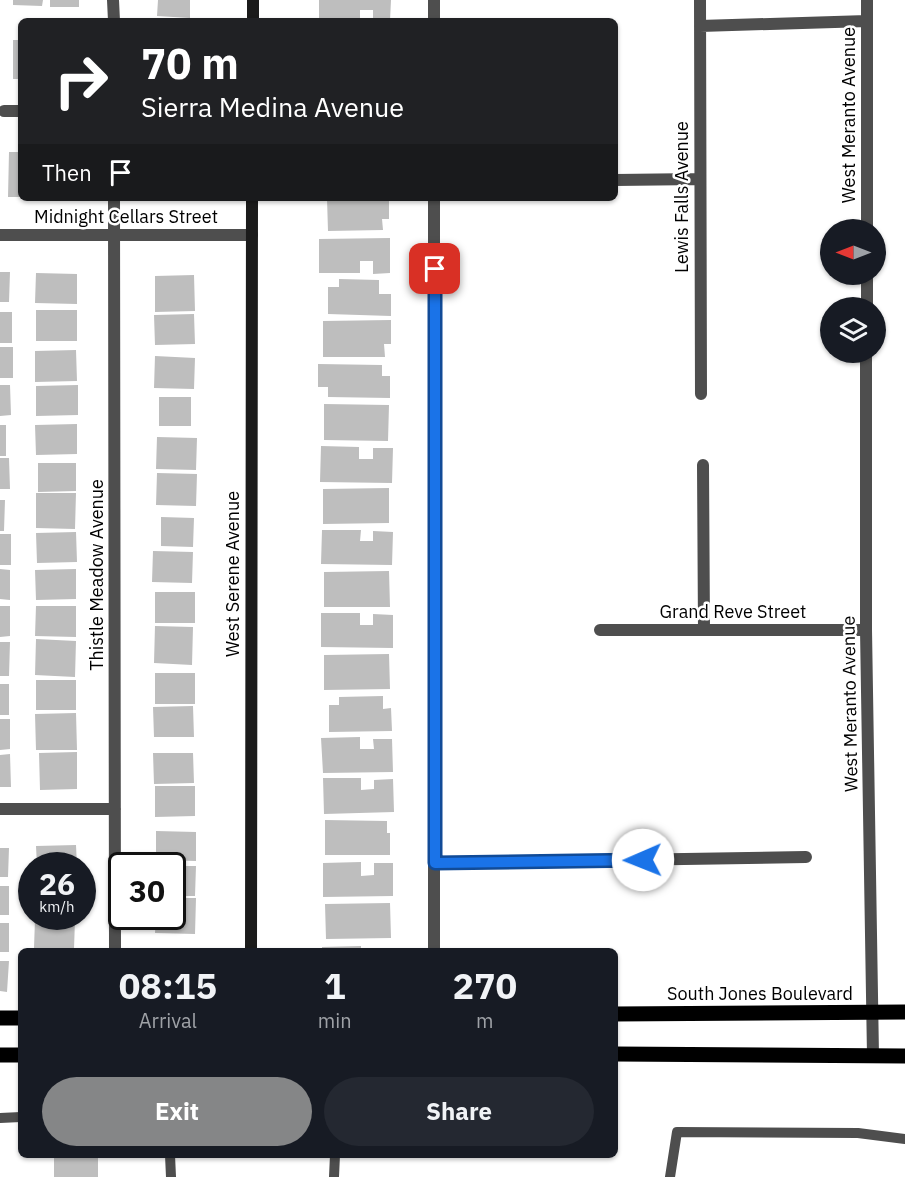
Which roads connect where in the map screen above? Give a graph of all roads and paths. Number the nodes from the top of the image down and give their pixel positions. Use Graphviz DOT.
graph roads {
  1 [pos="114,0"];
  2 [pos="254,0"];
  3 [pos="434,0"];
  4 [pos="700,0"];
  5 [pos="867,0"];
  6 [pos="114,18"];
  7 [pos="253,18"];
  8 [pos="434,18"];
  9 [pos="867,21"];
  10 [pos="700,26"];
  11 [pos="4,111"];
  12 [pos="18,111"];
  13 [pos="700,179"];
  14 [pos="618,180"];
  15 [pos="114,201"];
  16 [pos="252,201"];
  17 [pos="434,201"];
  18 [pos="867,219"];
  19 [pos="0,235"];
  20 [pos="114,235"];
  21 [pos="252,235"];
  22 [pos="866,363"];
  23 [pos="701,394"];
  24 [pos="704,465"];
  25 [pos="600,630"];
  26 [pos="704,630"];
  27 [pos="866,630"];
  28 [pos="0,809"];
  29 [pos="115,809"];
  30 [pos="806,857"];
  31 [pos="435,863"];
  32 [pos="115,948"];
  33 [pos="251,948"];
  34 [pos="434,948"];
  35 [pos="872,1012"];
  36 [pos="905,1012"];
  37 [pos="618,1014"];
  38 [pos="18,1017"];
  39 [pos="0,1018"];
  40 [pos="618,1054"];
  41 [pos="18,1055"];
  42 [pos="0,1056"];
  43 [pos="873,1056"];
  44 [pos="905,1056"];
  45 [pos="18,1117"];
  46 [pos="0,1118"];
  47 [pos="905,1139"];
  48 [pos="170,1158"];
  49 [pos="334,1158"];
  50 [pos="171,1177"];
  51 [pos="334,1177"];
  52 [pos="670,1177"];
  1 -- 6 [label="street"];
  2 -- 7 [label="street"];
  3 -- 8 [label="street"];
  4 -- 10 [label="street, Lewis Falls Avenue"];
  5 -- 9 [label="street, West Meranto Avenue"];
  9 -- 10 [label="street"];
  9 -- 18 [label="street, West Meranto Avenue"];
  10 -- 13 [label="street, Lewis Falls Avenue"];
  11 -- 12 [label="street"];
  13 -- 14 [label="street"];
  13 -- 23 [label="street, Lewis Falls Avenue"];
  15 -- 20 [label="street, Thistle Meadow Avenue"];
  16 -- 21 [label="street, West Serene Avenue"];
  17 -- 31 [label="street"];
  19 -- 20 [label="street, Midnight Cellars Street"];
  20 -- 21 [label="street, Midnight Cellars Street"];
  20 -- 29 [label="street, Thistle Meadow Avenue"];
  21 -- 33 [label="street, West Serene Avenue"];
  22 -- 27 [label="street, West Meranto Avenue"];
  24 -- 26 [label="street"];
  25 -- 26 [label="street, Grand Reve Street"];
  26 -- 27 [label="street, Grand Reve Street"];
  27 -- 35 [label="street, West Meranto Avenue"];
  28 -- 29 [label="street"];
  29 -- 32 [label="street, Thistle Meadow Avenue"];
  30 -- 31 [label="street"];
  31 -- 34 [label="street"];
  35 -- 36 [label="main road, South Jones Boulevard"];
  35 -- 37 [label="main road, South Jones Boulevard"];
  35 -- 43 [label="street, West Meranto Avenue"];
  38 -- 39 [label="main road"];
  40 -- 43 [label="main road"];
  41 -- 42 [label="main road"];
  43 -- 44 [label="main road"];
  45 -- 46 [label="lane"];
  47 -- 52 [label="lane"];
  48 -- 50 [label="lane"];
  49 -- 51 [label="lane"];
}
